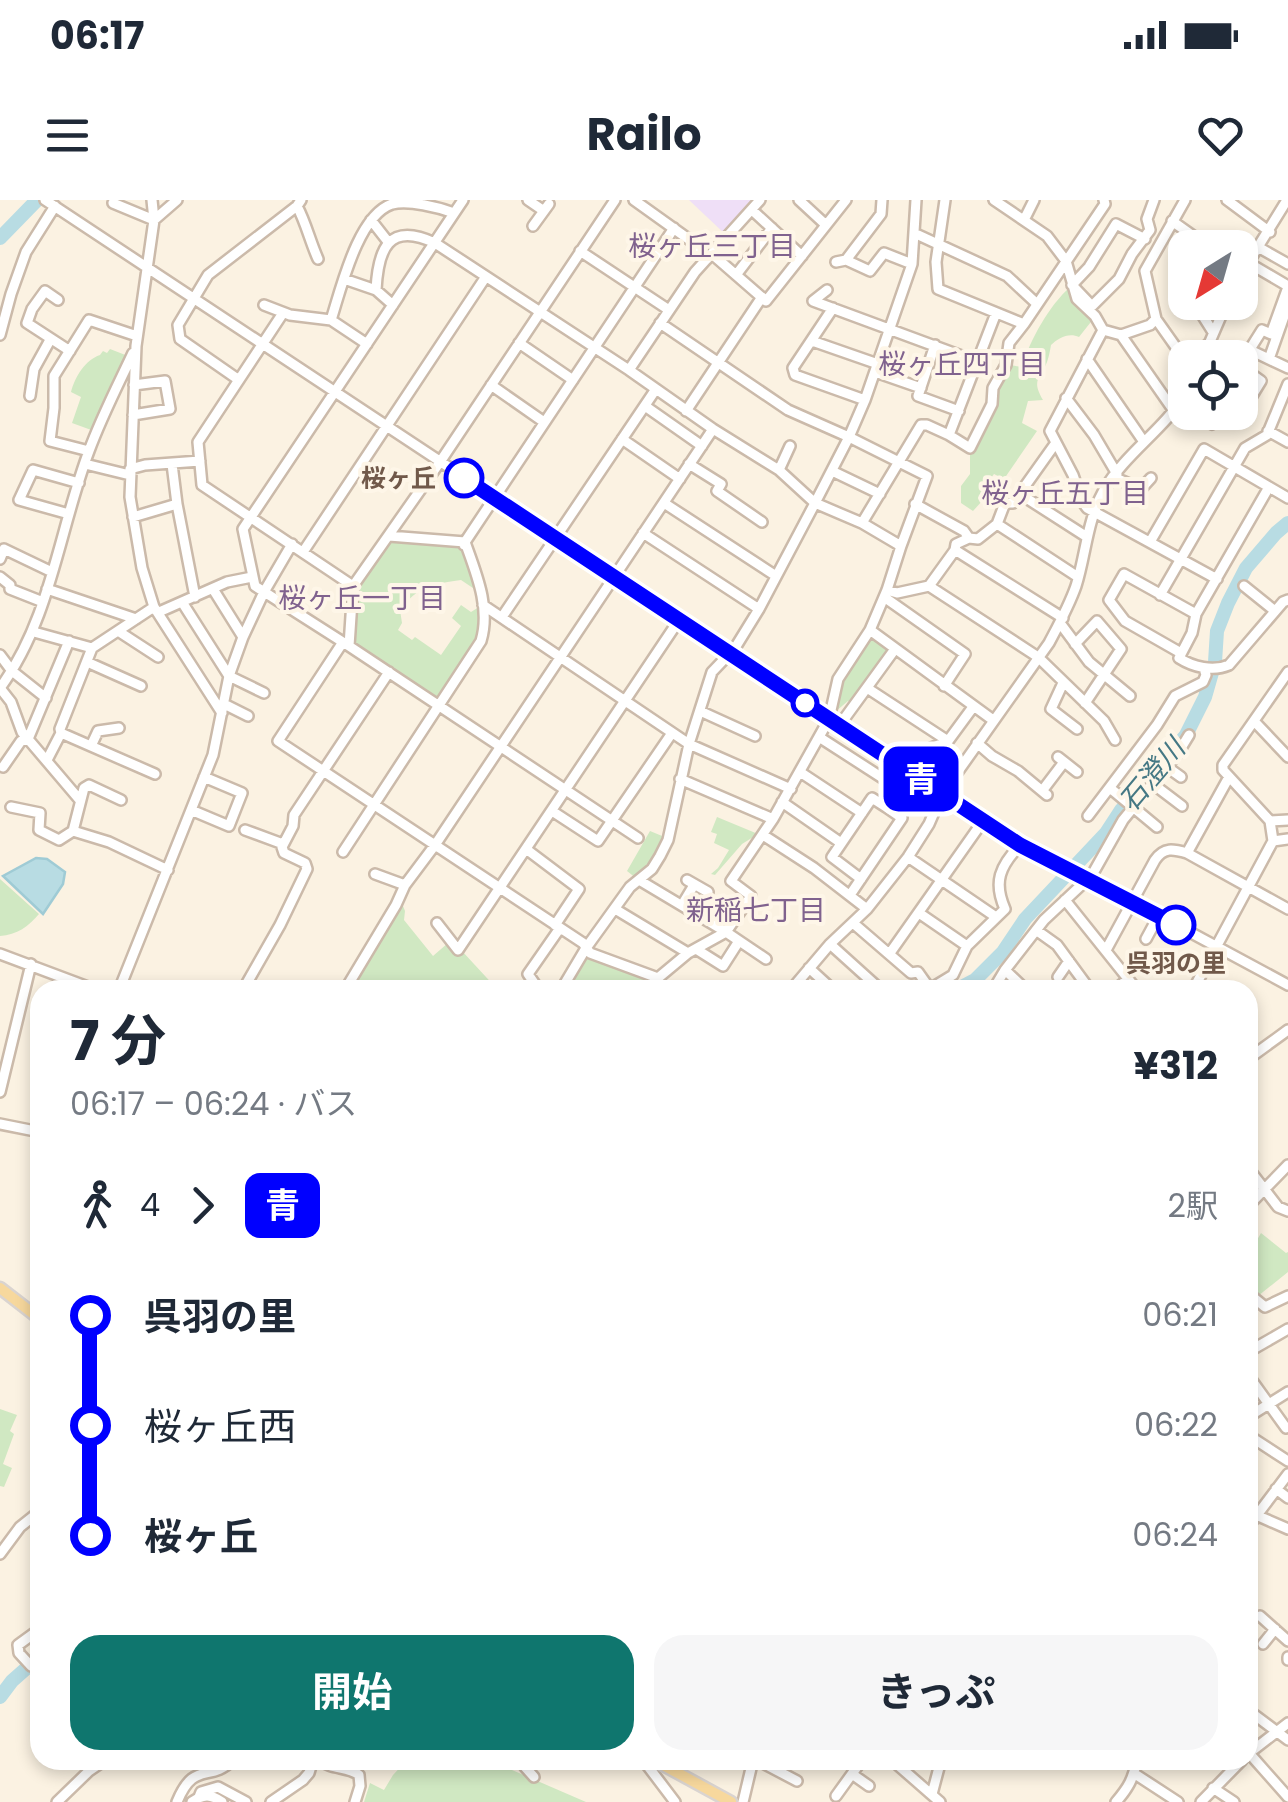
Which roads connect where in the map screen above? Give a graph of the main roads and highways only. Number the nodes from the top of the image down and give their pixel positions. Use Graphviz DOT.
graph roads {
  1 [pos="0,1288"];
  2 [pos="30,1310"];
  3 [pos="669,1770"];
  4 [pos="730,1802"];
  1 -- 2 [label="main road"];
  3 -- 4 [label="main road"];
}
